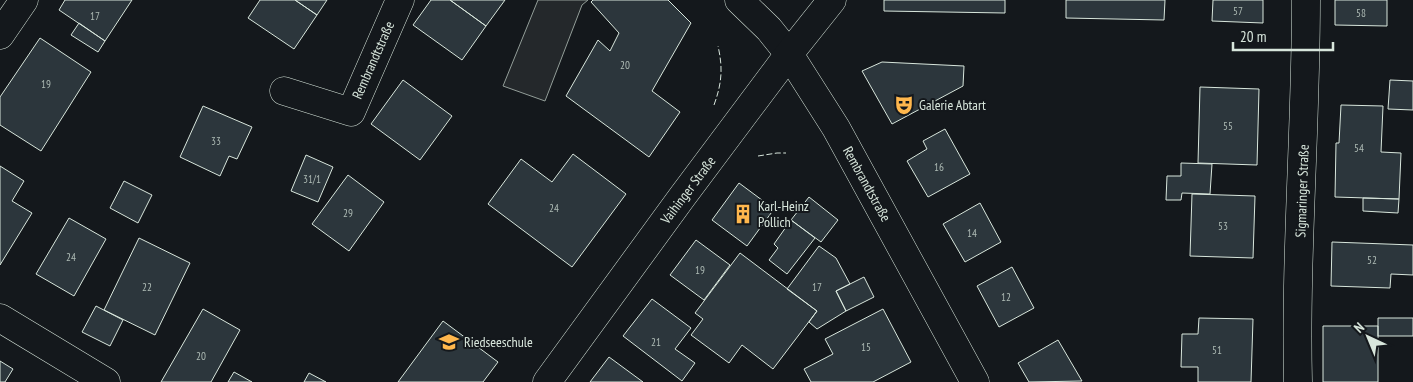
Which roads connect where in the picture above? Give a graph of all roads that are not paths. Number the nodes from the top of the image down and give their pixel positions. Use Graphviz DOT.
graph roads {
  1 [pos="24,0"];
  2 [pos="400,0"];
  3 [pos="739,0"];
  4 [pos="832,0"];
  5 [pos="1306,0"];
  6 [pos="0,35"];
  7 [pos="789,54"];
  8 [pos="284,91"];
  9 [pos="0,318"];
  10 [pos="106,382"];
  11 [pos="547,382"];
  12 [pos="976,382"];
  13 [pos="1298,382"];
  1 -- 6 [label="main road"];
  2 -- 8 [label="main road, Rembrandtstraße"];
  3 -- 7 [label="main road, Rembrandtstraße"];
  4 -- 7 [label="main road, Vaihinger Straße"];
  5 -- 13 [label="main road, Sigmaringer Straße"];
  7 -- 11 [label="main road, Vaihinger Straße"];
  7 -- 12 [label="main road, Rembrandtstraße"];
  9 -- 10 [label="main road"];
}
